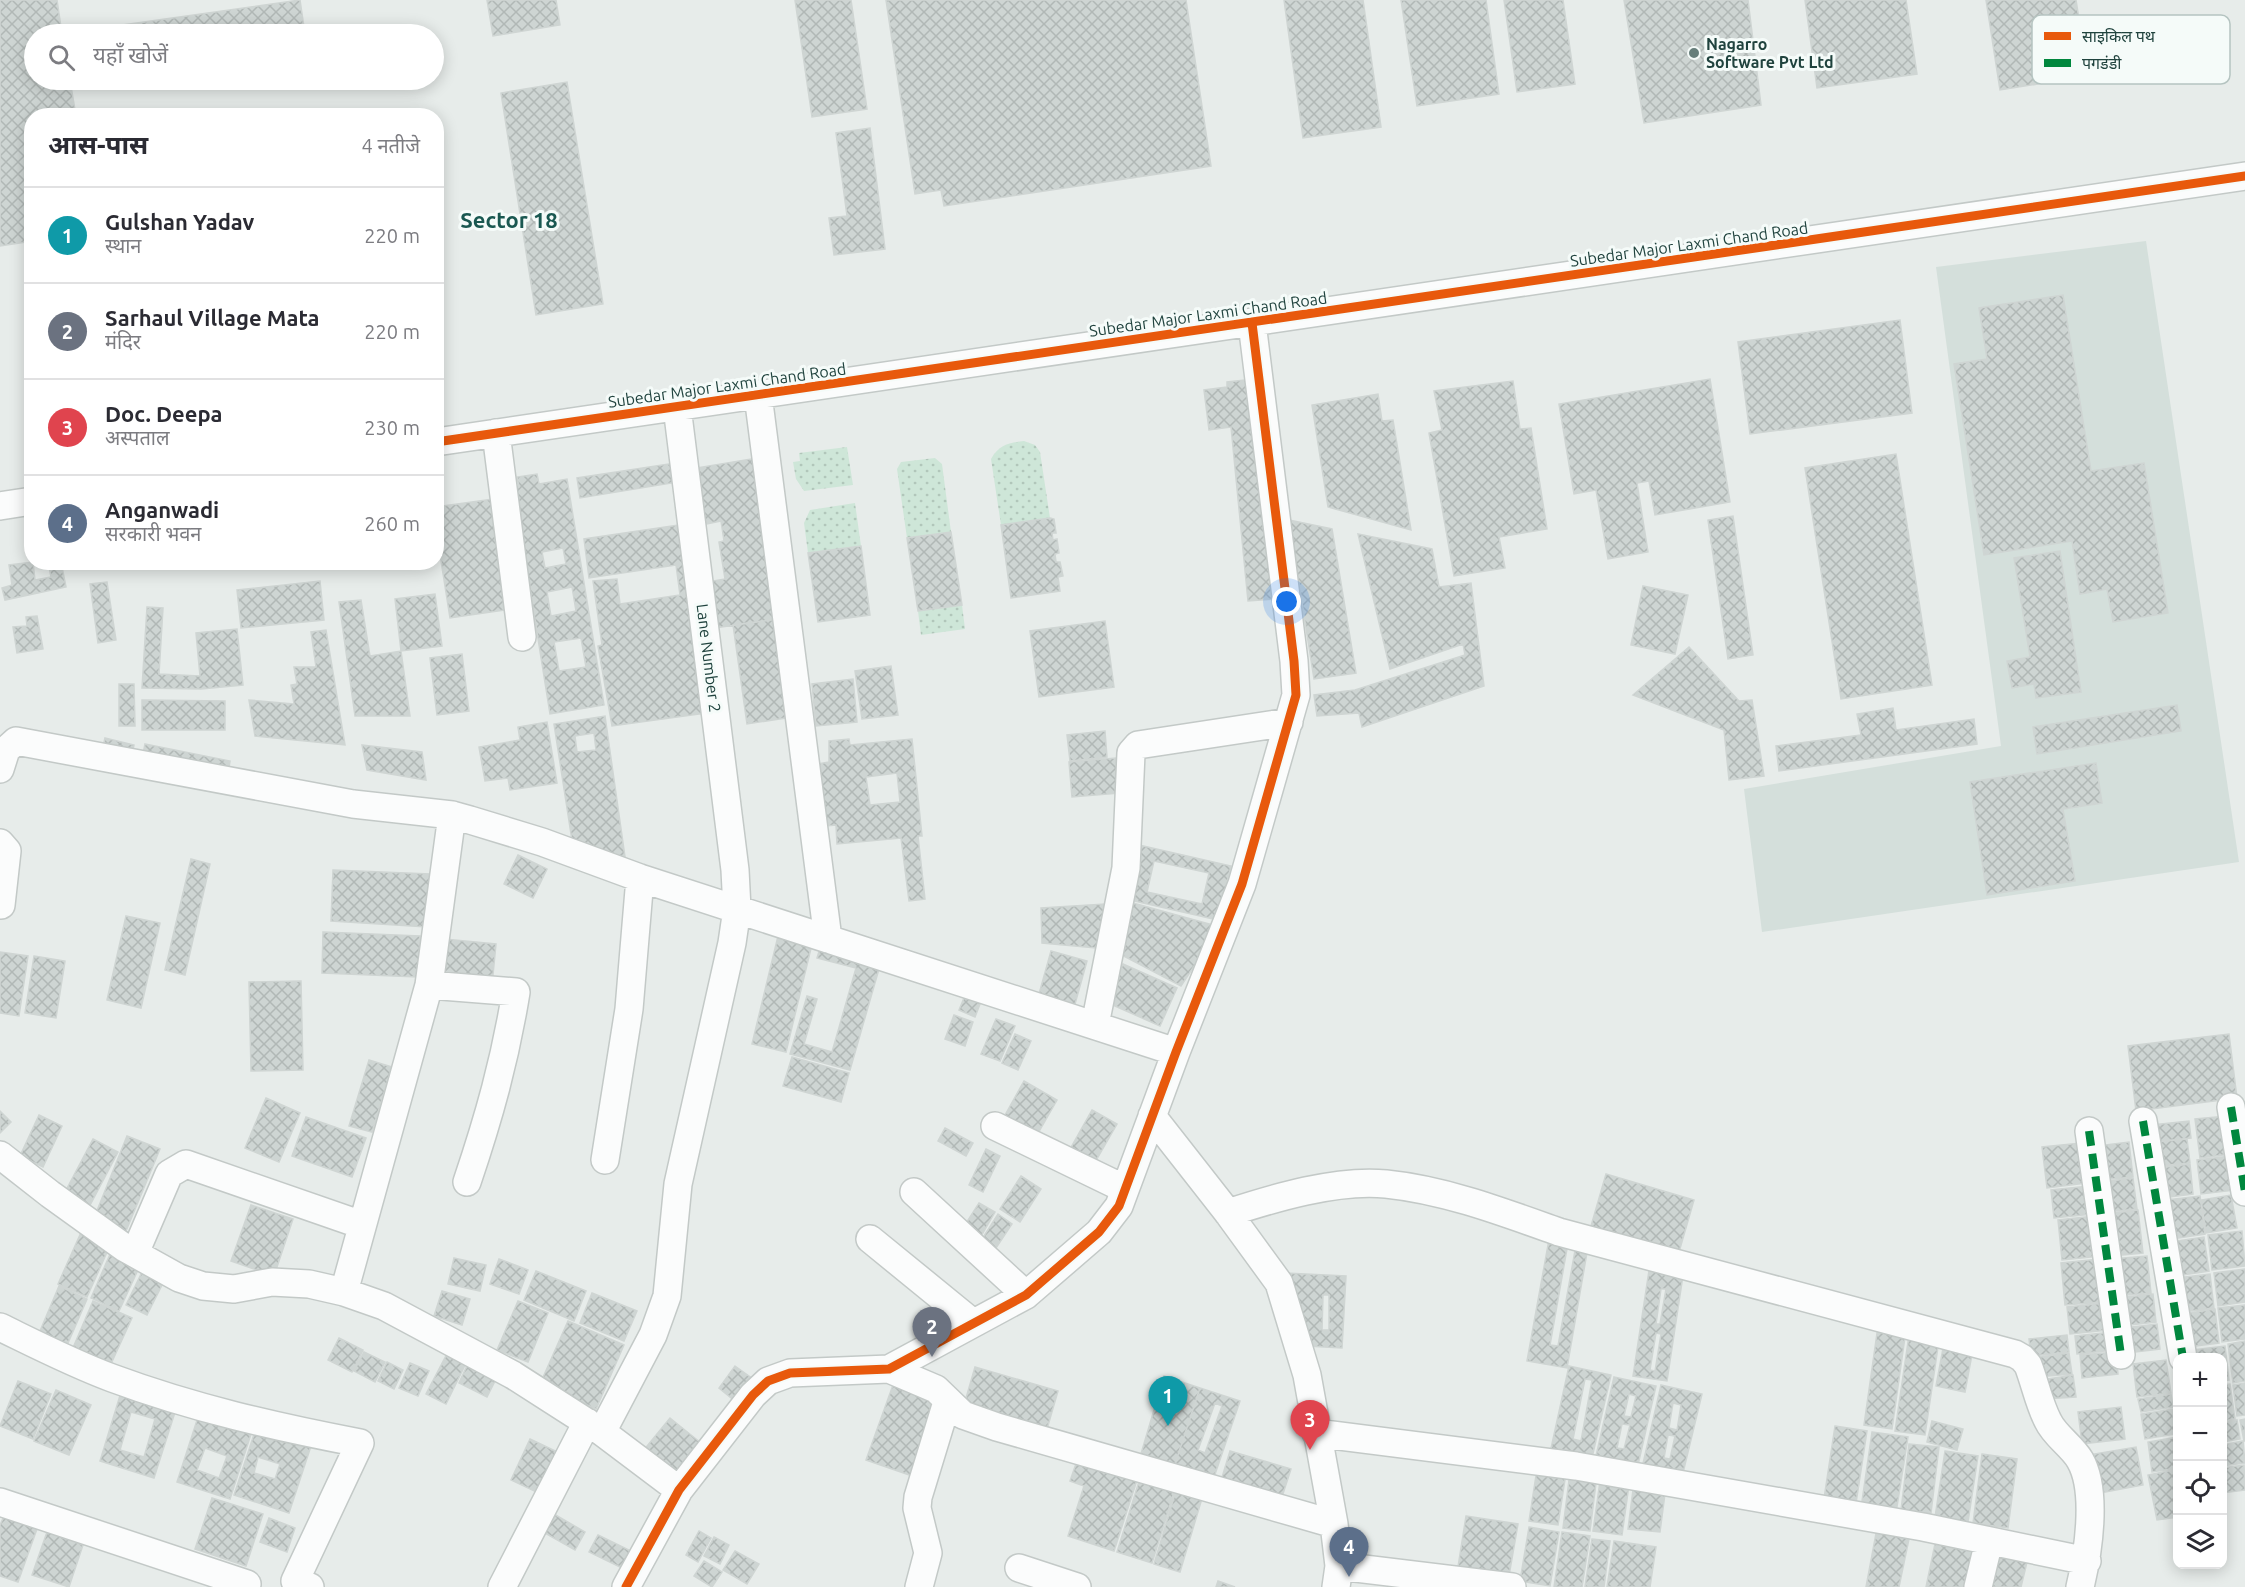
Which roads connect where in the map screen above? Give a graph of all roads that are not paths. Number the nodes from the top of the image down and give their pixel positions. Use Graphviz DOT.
graph roads {
  1 [pos="2245,176"];
  2 [pos="1252,323"];
  3 [pos="758,395"];
  4 [pos="677,407"];
  5 [pos="496,434"];
  6 [pos="444,441"];
  7 [pos="24,502"];
  8 [pos="0,506"];
  9 [pos="522,637"];
  10 [pos="1289,722"];
  11 [pos="0,769"];
  12 [pos="452,815"];
  13 [pos="0,843"];
  14 [pos="640,878"];
  15 [pos="1,905"];
  16 [pos="737,909"];
  17 [pos="828,939"];
  18 [pos="429,985"];
  19 [pos="1095,1025"];
  20 [pos="1176,1052"];
  21 [pos="2231,1107"];
  22 [pos="1152,1116"];
  23 [pos="2143,1121"];
  24 [pos="995,1126"];
  25 [pos="2089,1131"];
  26 [pos="0,1155"];
  27 [pos="605,1160"];
  28 [pos="467,1182"];
  29 [pos="1125,1190"];
  30 [pos="914,1192"];
  31 [pos="2245,1192"];
  32 [pos="1228,1213"];
  33 [pos="362,1225"];
  34 [pos="870,1239"];
  35 [pos="135,1253"];
  36 [pos="344,1292"];
  37 [pos="1026,1295"];
  38 [pos="973,1323"];
  39 [pos="0,1327"];
  40 [pos="2182,1353"];
  41 [pos="2121,1355"];
  42 [pos="889,1369"];
  43 [pos="947,1402"];
  44 [pos="594,1427"];
  45 [pos="1316,1433"];
  46 [pos="679,1490"];
  47 [pos="0,1502"];
  48 [pos="1334,1524"];
  49 [pos="1989,1541"];
  50 [pos="1019,1568"];
  51 [pos="2084,1574"];
  52 [pos="1337,1576"];
  53 [pos="247,1584"];
  54 [pos="310,1587"];
  55 [pos="502,1587"];
  56 [pos="626,1587"];
  57 [pos="919,1587"];
  58 [pos="1077,1587"];
  59 [pos="1512,1587"];
  60 [pos="1978,1587"];
  1 -- 2 [label="street, Subedar Major Laxmi Chand Road"];
  2 -- 3 [label="street, Subedar Major Laxmi Chand Road"];
  2 -- 10 [label="street"];
  3 -- 4 [label="street, Subedar Major Laxmi Chand Road"];
  3 -- 17 [label="street"];
  4 -- 5 [label="street, Subedar Major Laxmi Chand Road"];
  4 -- 16 [label="street, Lane Number 2"];
  5 -- 6 [label="street, Subedar Major Laxmi Chand Road"];
  5 -- 9 [label="street"];
  7 -- 8 [label="street"];
  10 -- 19 [label="street"];
  10 -- 20 [label="street"];
  11 -- 12 [label="street"];
  12 -- 14 [label="street"];
  12 -- 18 [label="street"];
  13 -- 15 [label="street"];
  14 -- 16 [label="street"];
  14 -- 27 [label="street"];
  16 -- 17 [label="street"];
  16 -- 44 [label="street, Lane Number 2"];
  17 -- 19 [label="street"];
  18 -- 28 [label="street"];
  18 -- 33 [label="street"];
  19 -- 20 [label="street"];
  20 -- 22 [label="street"];
  21 -- 31 [label="street"];
  22 -- 29 [label="street"];
  22 -- 32 [label="street"];
  23 -- 40 [label="street"];
  24 -- 29 [label="street"];
  25 -- 41 [label="street"];
  26 -- 35 [label="street"];
  29 -- 37 [label="street"];
  30 -- 37 [label="street"];
  32 -- 45 [label="street"];
  32 -- 51 [label="street"];
  33 -- 35 [label="street"];
  33 -- 36 [label="street"];
  34 -- 38 [label="street"];
  35 -- 36 [label="street"];
  36 -- 44 [label="street"];
  37 -- 38 [label="street"];
  38 -- 42 [label="street"];
  39 -- 54 [label="street"];
  42 -- 43 [label="street"];
  42 -- 46 [label="street"];
  43 -- 48 [label="street"];
  43 -- 57 [label="street"];
  44 -- 46 [label="street"];
  44 -- 55 [label="street, Lane Number 2"];
  45 -- 48 [label="street"];
  45 -- 49 [label="street"];
  46 -- 56 [label="street"];
  47 -- 53 [label="street"];
  48 -- 52 [label="street"];
  49 -- 51 [label="street"];
  49 -- 60 [label="street"];
  50 -- 58 [label="street"];
  52 -- 59 [label="street"];
}
